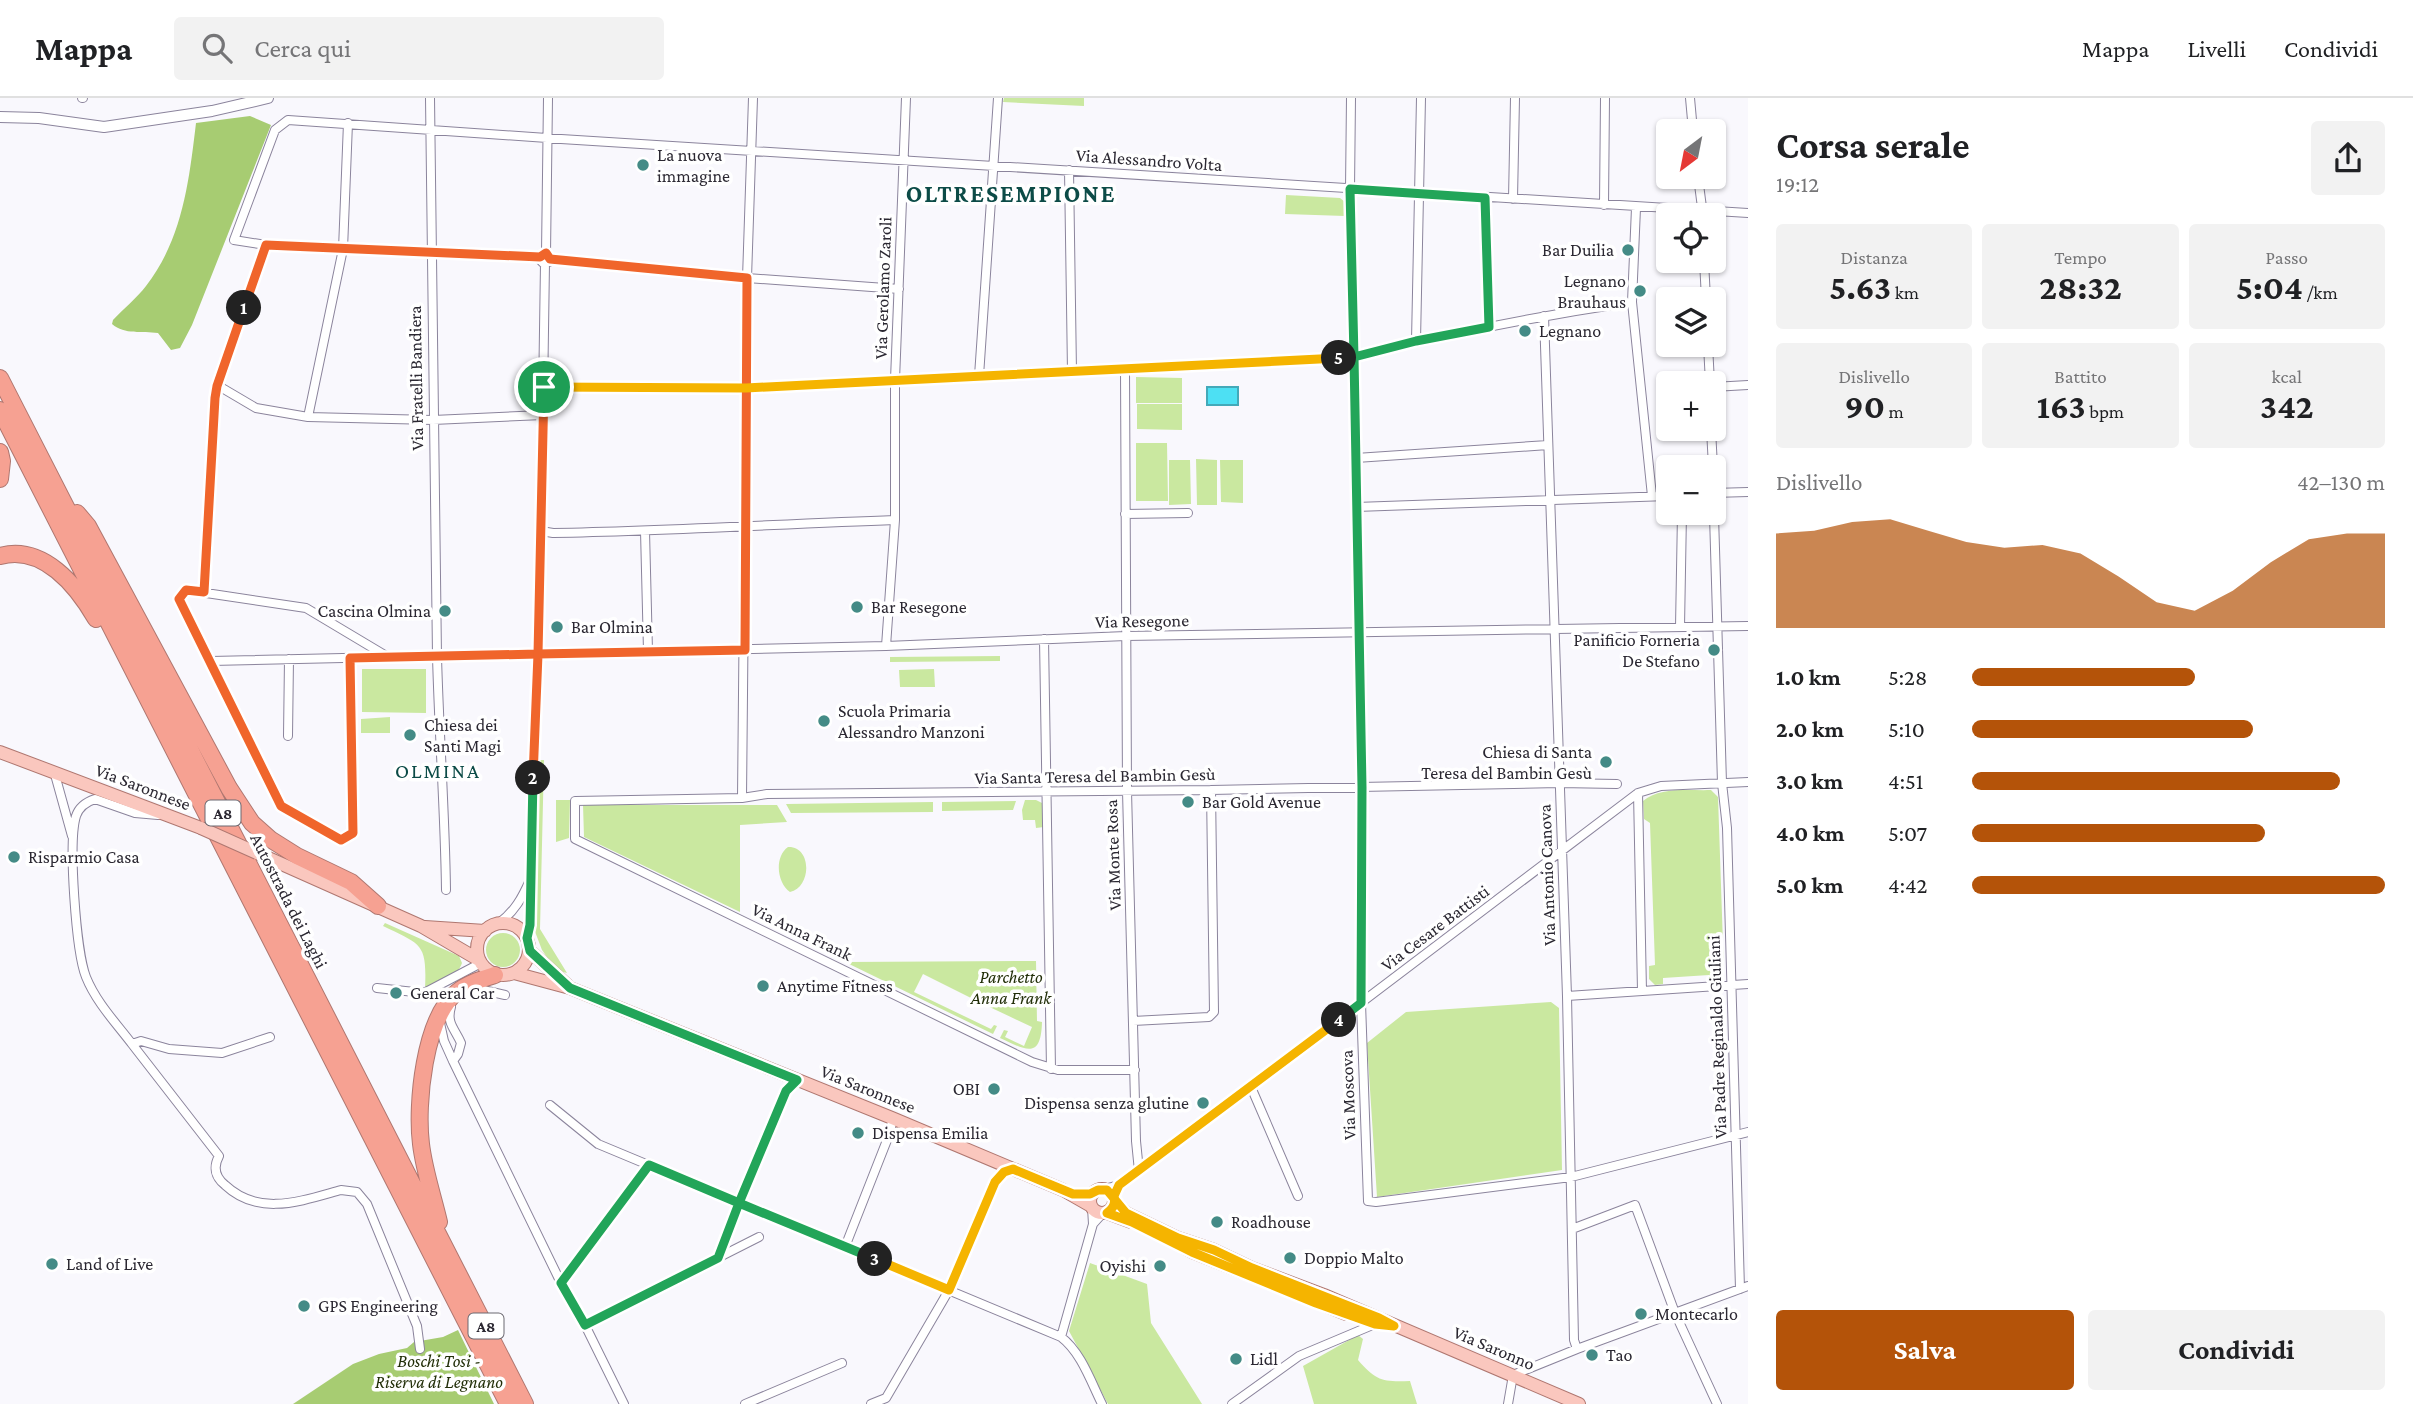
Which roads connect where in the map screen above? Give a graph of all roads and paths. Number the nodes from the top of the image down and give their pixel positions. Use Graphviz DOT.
graph roads {
  1 [pos="268,98"];
  2 [pos="430,98"];
  3 [pos="548,98"];
  4 [pos="753,98"];
  5 [pos="905,98"];
  6 [pos="998,98"];
  7 [pos="1351,98"];
  8 [pos="1421,98"];
  9 [pos="1515,98"];
  10 [pos="1605,98"];
  11 [pos="1690,98"];
  12 [pos="0,117"];
  13 [pos="1692,119"];
  14 [pos="348,123"];
  15 [pos="430,129"];
  16 [pos="549,138"];
  17 [pos="752,150"];
  18 [pos="904,159"];
  19 [pos="993,165"];
  20 [pos="1069,170"];
  21 [pos="1350,189"];
  22 [pos="1418,193"];
  23 [pos="1485,198"];
  24 [pos="1513,200"];
  25 [pos="1604,205"];
  26 [pos="1636,208"];
  27 [pos="1656,210"];
  28 [pos="1726,213"];
  29 [pos="1748,213"];
  30 [pos="266,245"];
  31 [pos="343,249"];
  32 [pos="430,252"];
  33 [pos="545,258"];
  34 [pos="747,278"];
  35 [pos="899,289"];
  36 [pos="1632,302"];
  37 [pos="1544,316"];
  38 [pos="1489,327"];
  39 [pos="1416,341"];
  40 [pos="1354,357"];
  41 [pos="1125,370"];
  42 [pos="1072,372"];
  43 [pos="979,376"];
  44 [pos="0,378"];
  45 [pos="895,380"];
  46 [pos="1726,385"];
  47 [pos="1748,385"];
  48 [pos="217,386"];
  49 [pos="544,387"];
  50 [pos="746,388"];
  51 [pos="0,410"];
  52 [pos="543,415"];
  53 [pos="308,417"];
  54 [pos="433,420"];
  55 [pos="1548,445"];
  56 [pos="0,452"];
  57 [pos="1356,458"];
  58 [pos="0,479"];
  59 [pos="58,491"];
  60 [pos="1748,492"];
  61 [pos="1726,493"];
  62 [pos="1652,496"];
  63 [pos="1656,496"];
  64 [pos="1549,499"];
  65 [pos="1356,507"];
  66 [pos="1188,513"];
  67 [pos="1125,514"];
  68 [pos="895,520"];
  69 [pos="745,525"];
  70 [pos="1682,525"];
  71 [pos="1714,525"];
  72 [pos="541,531"];
  73 [pos="645,531"];
  74 [pos="0,556"];
  75 [pos="204,592"];
  76 [pos="1719,626"];
  77 [pos="1748,626"];
  78 [pos="1680,627"];
  79 [pos="1553,631"];
  80 [pos="1359,633"];
  81 [pos="1126,636"];
  82 [pos="1044,639"];
  83 [pos="886,646"];
  84 [pos="745,650"];
  85 [pos="648,652"];
  86 [pos="538,654"];
  87 [pos="388,657"];
  88 [pos="350,658"];
  89 [pos="437,658"];
  90 [pos="289,659"];
  91 [pos="211,661"];
  92 [pos="288,736"];
  93 [pos="2,751"];
  94 [pos="177,755"];
  95 [pos="54,771"];
  96 [pos="1748,782"];
  97 [pos="1559,783"];
  98 [pos="1722,783"];
  99 [pos="1616,784"];
  100 [pos="1362,787"];
  101 [pos="1211,790"];
  102 [pos="1126,791"];
  103 [pos="1046,792"];
  104 [pos="1638,793"];
  105 [pos="742,798"];
  106 [pos="575,801"];
  107 [pos="171,817"];
  108 [pos="72,838"];
  109 [pos="1561,852"];
  110 [pos="530,880"];
  111 [pos="446,890"];
  112 [pos="378,906"];
  113 [pos="499,923"];
  114 [pos="421,926"];
  115 [pos="485,931"];
  116 [pos="528,944"];
  117 [pos="480,961"];
  118 [pos="514,973"];
  119 [pos="495,975"];
  120 [pos="1731,984"];
  121 [pos="1748,984"];
  122 [pos="377,988"];
  123 [pos="570,988"];
  124 [pos="1642,991"];
  125 [pos="505,995"];
  126 [pos="1567,996"];
  127 [pos="1361,1003"];
  128 [pos="442,1008"];
  129 [pos="1133,1021"];
  130 [pos="270,1037"];
  131 [pos="132,1044"];
  132 [pos="453,1060"];
  133 [pos="1051,1069"];
  134 [pos="1135,1070"];
  135 [pos="797,1080"];
  136 [pos="1251,1087"];
  137 [pos="550,1104"];
  138 [pos="892,1118"];
  139 [pos="1748,1132"];
  140 [pos="1736,1134"];
  141 [pos="649,1165"];
  142 [pos="1013,1169"];
  143 [pos="1139,1171"];
  144 [pos="1571,1177"];
  145 [pos="1297,1196"];
  146 [pos="1104,1201"];
  147 [pos="739,1203"];
  148 [pos="1572,1229"];
  149 [pos="759,1237"];
  150 [pos="845,1247"];
  151 [pos="446,1248"];
  152 [pos="718,1258"];
  153 [pos="561,1283"];
  154 [pos="1744,1288"];
  155 [pos="949,1290"];
  156 [pos="1675,1313"];
  157 [pos="1375,1324"];
  158 [pos="585,1325"];
  159 [pos="1345,1325"];
  160 [pos="1394,1326"];
  161 [pos="1061,1337"];
  162 [pos="420,1349"];
  163 [pos="1577,1349"];
  164 [pos="842,1363"];
  165 [pos="1513,1375"];
  166 [pos="887,1401"];
  167 [pos="508,1404"];
  168 [pos="525,1404"];
  169 [pos="624,1404"];
  170 [pos="745,1404"];
  171 [pos="871,1404"];
  172 [pos="1102,1404"];
  173 [pos="1232,1404"];
  174 [pos="1508,1404"];
  175 [pos="1579,1404"];
  176 [pos="1717,1404"];
  1 -- 12 [label="street"];
  2 -- 15 [label="street, Via Fratelli Bandiera"];
  3 -- 16 [label="street"];
  4 -- 17 [label="street"];
  5 -- 18 [label="street, Via Gerolamo Zaroli"];
  6 -- 19 [label="street"];
  7 -- 21 [label="street, Via Moscova"];
  8 -- 22 [label="street"];
  9 -- 24 [label="street"];
  10 -- 25 [label="street"];
  11 -- 13 [label="street"];
  14 -- 15 [label="street, Via Alessandro Volta"];
  14 -- 30 [label="street, Via Alessandro Volta"];
  14 -- 31 [label="street"];
  15 -- 16 [label="street, Via Alessandro Volta"];
  15 -- 32 [label="street, Via Fratelli Bandiera"];
  16 -- 17 [label="street, Via Alessandro Volta"];
  16 -- 33 [label="street"];
  17 -- 18 [label="street, Via Alessandro Volta"];
  17 -- 34 [label="street"];
  18 -- 19 [label="street, Via Alessandro Volta"];
  18 -- 35 [label="street, Via Gerolamo Zaroli"];
  19 -- 20 [label="street, Via Alessandro Volta"];
  19 -- 43 [label="street"];
  20 -- 21 [label="street, Via Alessandro Volta"];
  20 -- 42 [label="street"];
  21 -- 22 [label="street, Via Alessandro Volta"];
  21 -- 40 [label="street, Via Moscova"];
  22 -- 23 [label="street, Via Alessandro Volta"];
  22 -- 39 [label="street"];
  23 -- 24 [label="street, Via Alessandro Volta"];
  23 -- 38 [label="street"];
  24 -- 25 [label="street, Via Alessandro Volta"];
  25 -- 26 [label="street, Via Alessandro Volta"];
  26 -- 27 [label="street, Via Alessandro Volta"];
  26 -- 36 [label="street"];
  28 -- 29 [label="street, Via Alessandro Volta"];
  30 -- 31 [label="street"];
  30 -- 48 [label="street"];
  31 -- 32 [label="street"];
  31 -- 53 [label="street"];
  32 -- 33 [label="street"];
  32 -- 54 [label="street, Via Fratelli Bandiera"];
  33 -- 34 [label="street"];
  33 -- 49 [label="street"];
  34 -- 35 [label="street"];
  34 -- 50 [label="street"];
  35 -- 45 [label="street, Via Gerolamo Zaroli"];
  36 -- 37 [label="street"];
  36 -- 62 [label="street"];
  37 -- 38 [label="street"];
  37 -- 55 [label="street, Via Antonio Canova"];
  38 -- 39 [label="street"];
  39 -- 40 [label="street"];
  40 -- 41 [label="street"];
  40 -- 57 [label="street, Via Moscova"];
  41 -- 42 [label="street"];
  41 -- 67 [label="street, Via Monte Rosa"];
  42 -- 43 [label="street"];
  43 -- 45 [label="street"];
  44 -- 59 [label="highway, Autostrada dei Laghi / A8"];
  45 -- 50 [label="street"];
  45 -- 68 [label="street, Via Gerolamo Zaroli"];
  46 -- 47 [label="street"];
  48 -- 53 [label="street"];
  48 -- 75 [label="street"];
  49 -- 50 [label="street"];
  49 -- 52 [label="street"];
  50 -- 69 [label="street"];
  51 -- 94 [label="highway, Autostrada dei Laghi / A8"];
  52 -- 54 [label="street"];
  52 -- 72 [label="street"];
  53 -- 54 [label="street"];
  54 -- 89 [label="street, Via Fratelli Bandiera"];
  55 -- 57 [label="street"];
  55 -- 64 [label="street, Via Antonio Canova"];
  56 -- 58 [label="highway"];
  57 -- 65 [label="street, Via Moscova"];
  59 -- 112 [label="highway"];
  59 -- 151 [label="highway, Autostrada dei Laghi / A8"];
  60 -- 61 [label="street"];
  62 -- 63 [label="street"];
  62 -- 64 [label="street"];
  64 -- 65 [label="street"];
  64 -- 79 [label="street, Via Antonio Canova"];
  65 -- 80 [label="street, Via Moscova"];
  66 -- 67 [label="street"];
  67 -- 81 [label="street, Via Monte Rosa"];
  68 -- 69 [label="street"];
  68 -- 83 [label="street, Via Gerolamo Zaroli"];
  69 -- 73 [label="street"];
  69 -- 84 [label="street"];
  70 -- 78 [label="street"];
  71 -- 76 [label="street, Via Padre Reginaldo Giuliani"];
  72 -- 73 [label="street"];
  72 -- 86 [label="street"];
  73 -- 85 [label="street"];
  74 -- 94 [label="highway"];
  75 -- 87 [label="street"];
  75 -- 91 [label="street"];
  76 -- 77 [label="street, Via Resegone"];
  76 -- 78 [label="street, Via Resegone"];
  76 -- 98 [label="street, Via Padre Reginaldo Giuliani"];
  78 -- 79 [label="street, Via Resegone"];
  79 -- 80 [label="street, Via Resegone"];
  79 -- 97 [label="street, Via Antonio Canova"];
  80 -- 81 [label="street, Via Resegone"];
  80 -- 100 [label="street, Via Moscova"];
  81 -- 82 [label="street, Via Resegone"];
  81 -- 102 [label="street, Via Monte Rosa"];
  82 -- 83 [label="street, Via Resegone"];
  82 -- 103 [label="street"];
  83 -- 84 [label="street, Via Resegone"];
  84 -- 85 [label="street, Via Resegone"];
  84 -- 105 [label="street"];
  85 -- 86 [label="street, Via Resegone"];
  86 -- 89 [label="street, Via Resegone"];
  86 -- 110 [label="street"];
  87 -- 88 [label="street, Via Resegone"];
  87 -- 89 [label="street, Via Resegone"];
  88 -- 90 [label="street, Via Resegone"];
  88 -- 91 [label="street"];
  89 -- 111 [label="street, Via Fratelli Bandiera"];
  90 -- 91 [label="street, Via Resegone"];
  90 -- 92 [label="street"];
  93 -- 95 [label="main road, Via Saronnese"];
  94 -- 167 [label="highway, Autostrada dei Laghi / A8"];
  95 -- 107 [label="main road, Via Saronnese"];
  95 -- 108 [label="street"];
  96 -- 98 [label="street"];
  97 -- 99 [label="street, Via Santa Teresa del Bambin Gesù"];
  97 -- 100 [label="street, Via Santa Teresa del Bambin Gesù"];
  97 -- 109 [label="street, Via Antonio Canova"];
  98 -- 104 [label="street"];
  98 -- 120 [label="street, Via Padre Reginaldo Giuliani"];
  100 -- 101 [label="street, Via Santa Teresa del Bambin Gesù"];
  100 -- 127 [label="street, Via Moscova"];
  101 -- 102 [label="street, Via Santa Teresa del Bambin Gesù"];
  101 -- 129 [label="street"];
  102 -- 103 [label="street, Via Santa Teresa del Bambin Gesù"];
  102 -- 129 [label="street, Via Monte Rosa"];
  103 -- 105 [label="street, Via Santa Teresa del Bambin Gesù"];
  103 -- 133 [label="street"];
  104 -- 109 [label="street, Via Cesare Battisti"];
  104 -- 124 [label="street"];
  105 -- 106 [label="street, Via Santa Teresa del Bambin Gesù"];
  106 -- 133 [label="street, Via Anna Frank"];
  107 -- 108 [label="street"];
  107 -- 112 [label="main road, Via Saronnese, bridge"];
  108 -- 131 [label="street"];
  109 -- 126 [label="street, Via Antonio Canova"];
  109 -- 127 [label="street, Via Cesare Battisti"];
  110 -- 113 [label="street"];
  110 -- 116 [label="street"];
  112 -- 114 [label="main road, Via Saronnese"];
  113 -- 115 [label="main road"];
  113 -- 116 [label="main road, Via Saronnese"];
  114 -- 115 [label="main road, Via Saronnese"];
  114 -- 117 [label="main road, Via Saronnese"];
  115 -- 117 [label="main road"];
  116 -- 118 [label="main road"];
  116 -- 123 [label="main road, Via Saronnese"];
  117 -- 119 [label="main road, Via Saronnese"];
  117 -- 122 [label="street"];
  118 -- 119 [label="main road, Via Saronnese"];
  118 -- 123 [label="main road, Via Saronnese"];
  119 -- 128 [label="highway"];
  120 -- 121 [label="street"];
  120 -- 124 [label="street"];
  120 -- 140 [label="street, Via Padre Reginaldo Giuliani"];
  123 -- 135 [label="main road, Via Saronnese"];
  124 -- 126 [label="street"];
  125 -- 132 [label="street"];
  126 -- 144 [label="street, Via Antonio Canova"];
  127 -- 136 [label="street, Via Cesare Battisti"];
  127 -- 144 [label="street, Via Moscova"];
  128 -- 132 [label="street"];
  128 -- 151 [label="highway"];
  129 -- 134 [label="street, Via Monte Rosa"];
  130 -- 131 [label="street"];
  131 -- 162 [label="street"];
  132 -- 153 [label="street"];
  133 -- 134 [label="street, Via Anna Frank"];
  134 -- 143 [label="street, Via Monte Rosa"];
  135 -- 138 [label="main road, Via Saronnese"];
  135 -- 147 [label="street"];
  136 -- 143 [label="street, Via Cesare Battisti"];
  136 -- 145 [label="street"];
  137 -- 141 [label="street"];
  138 -- 142 [label="main road, Via Saronnese"];
  138 -- 150 [label="street"];
  139 -- 140 [label="street"];
  140 -- 144 [label="street"];
  140 -- 154 [label="street, Via Padre Reginaldo Giuliani"];
  141 -- 147 [label="street"];
  141 -- 153 [label="street"];
  142 -- 146 [label="main road, Via Saronnese"];
  142 -- 155 [label="street"];
  143 -- 146 [label="street, Via Cesare Battisti"];
  144 -- 148 [label="street, Via Antonio Canova"];
  146 -- 159 [label="main road, Via Saronnese"];
  146 -- 160 [label="main road, Via Saronnese"];
  146 -- 161 [label="street"];
  147 -- 150 [label="street"];
  147 -- 152 [label="street"];
  148 -- 156 [label="street"];
  148 -- 163 [label="street, Via Antonio Canova"];
  149 -- 152 [label="street"];
  150 -- 155 [label="street"];
  151 -- 168 [label="highway, Autostrada dei Laghi / A8"];
  152 -- 158 [label="street"];
  153 -- 158 [label="street"];
  154 -- 156 [label="street"];
  155 -- 161 [label="street"];
  155 -- 166 [label="street"];
  156 -- 163 [label="street"];
  156 -- 176 [label="street"];
  157 -- 159 [label="main road, Via Saronnese"];
  157 -- 159 [label="street"];
  157 -- 160 [label="main road, Via Saronnese"];
  158 -- 169 [label="street"];
  159 -- 173 [label="street"];
  160 -- 165 [label="main road, Via Saronno"];
  161 -- 172 [label="street"];
  163 -- 165 [label="street"];
  164 -- 170 [label="street"];
  165 -- 174 [label="street"];
  165 -- 175 [label="main road, Via Saronno"];
  166 -- 171 [label="street"];
}
